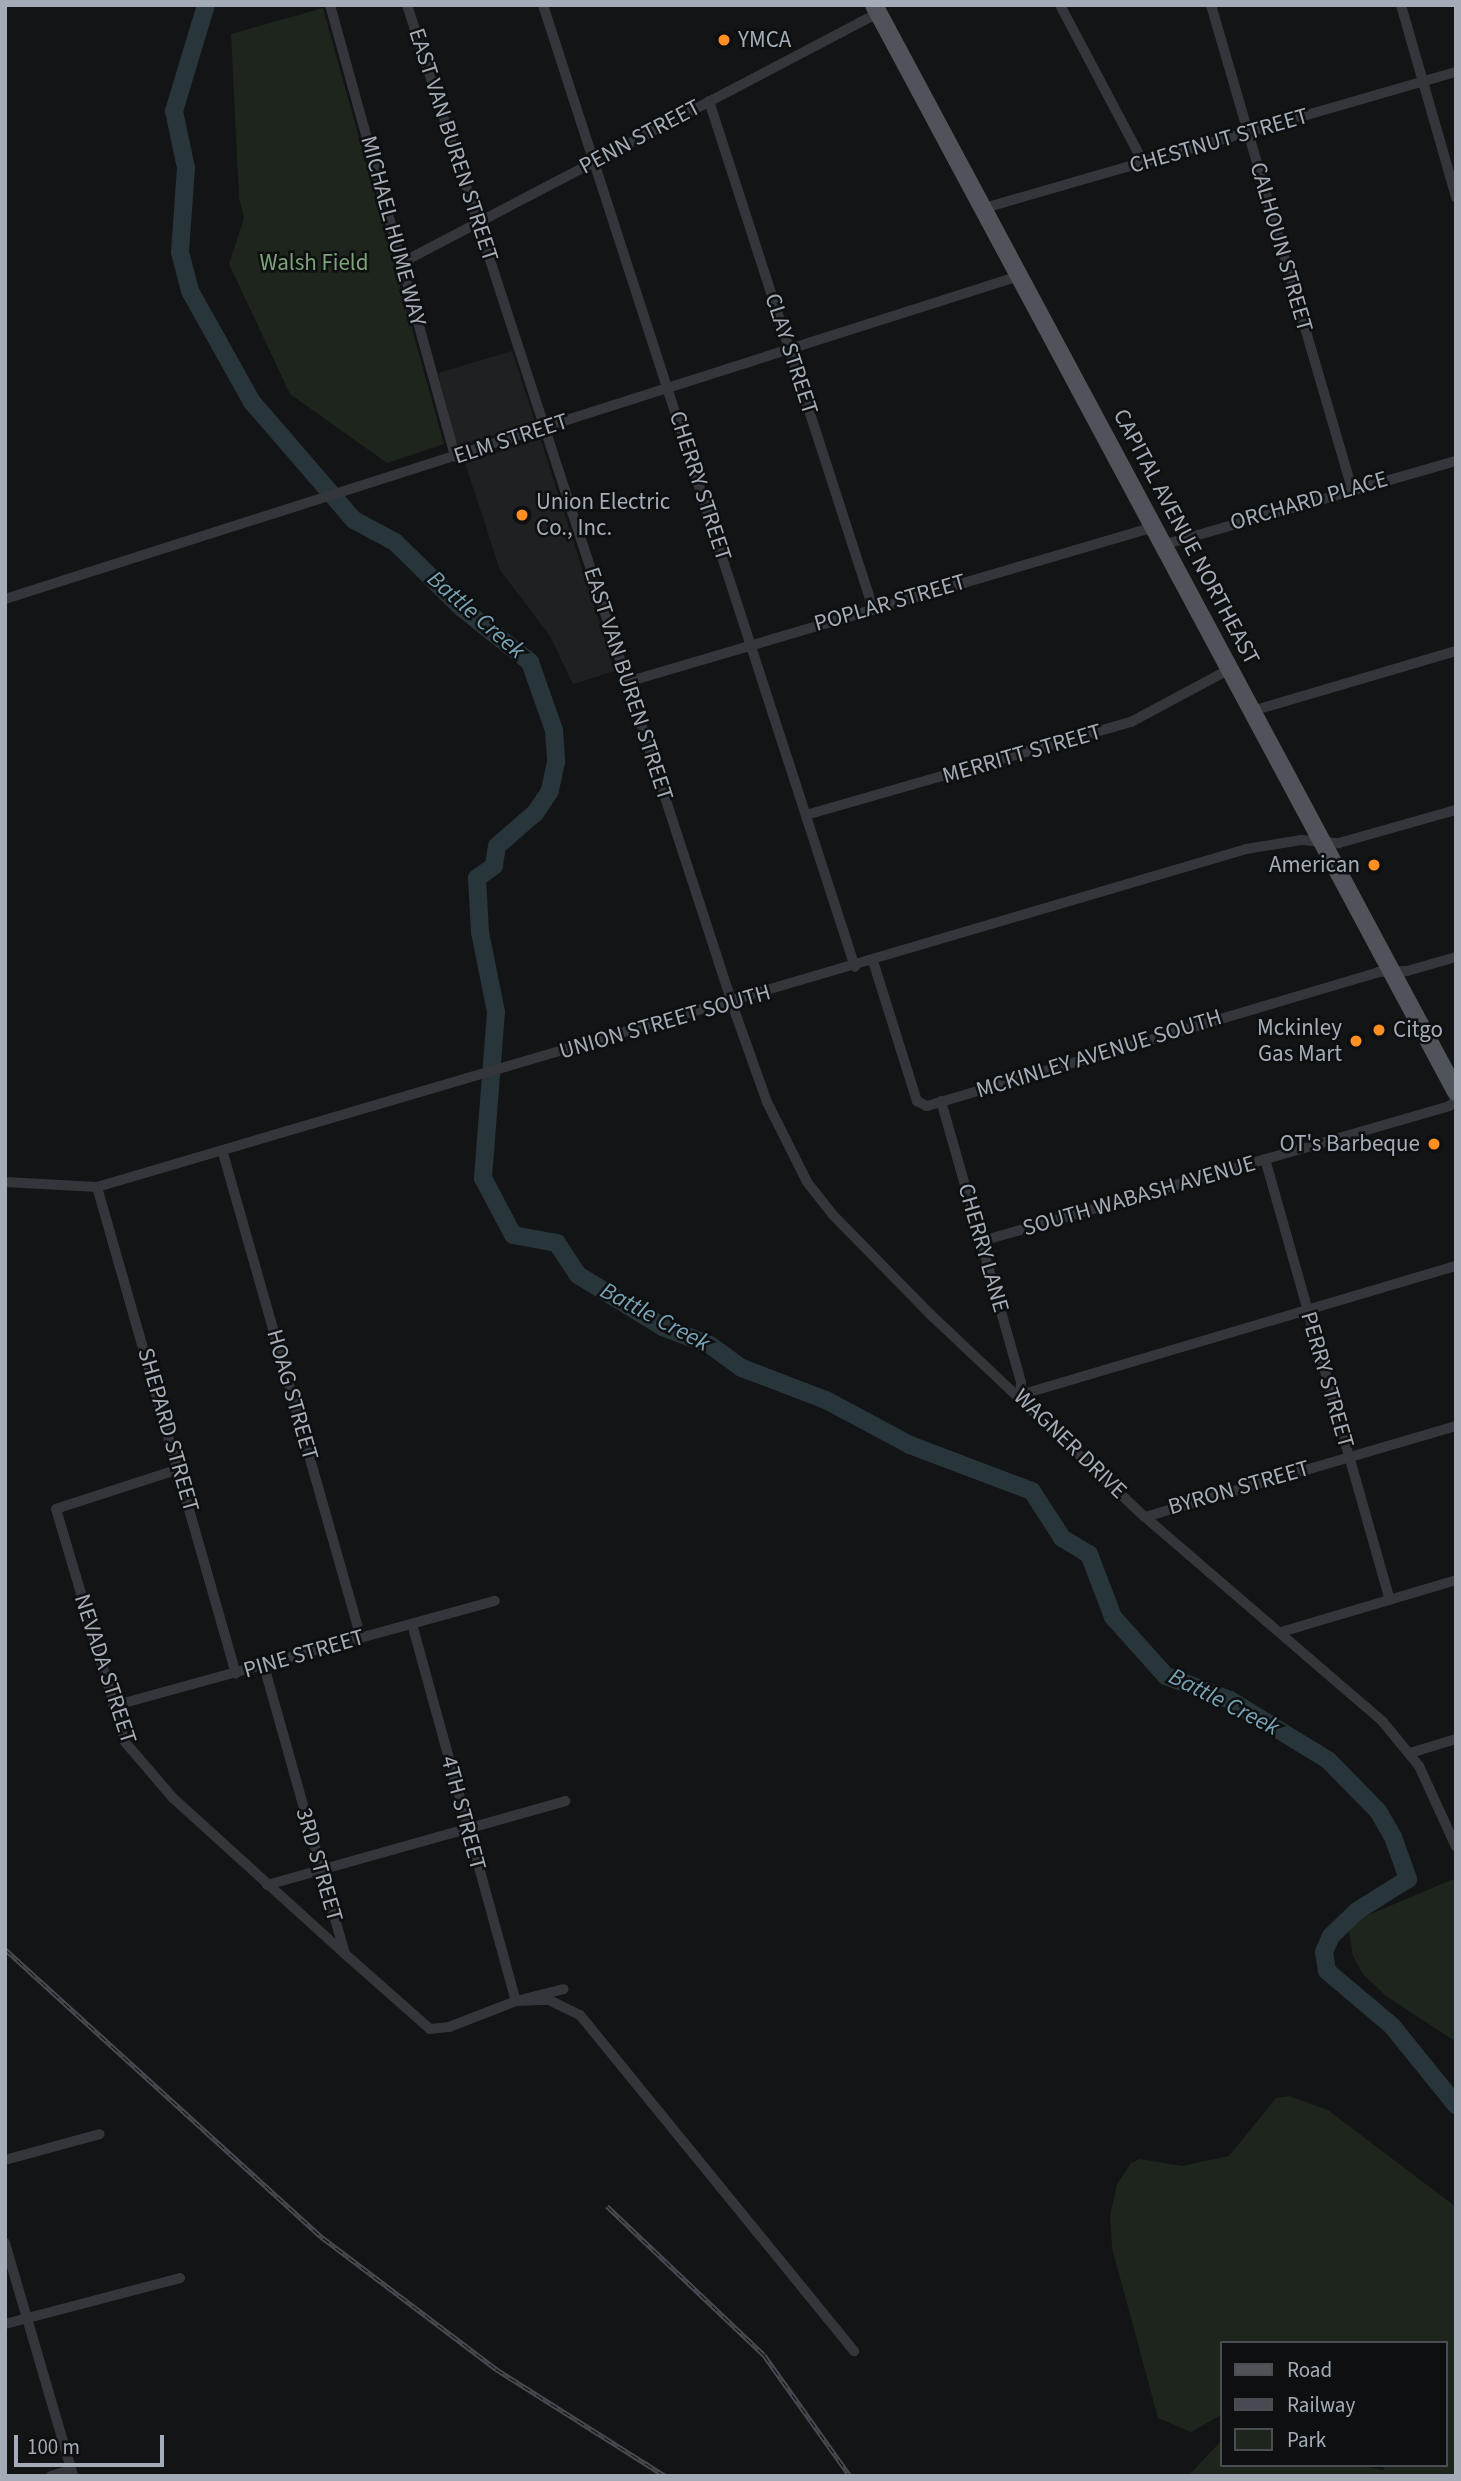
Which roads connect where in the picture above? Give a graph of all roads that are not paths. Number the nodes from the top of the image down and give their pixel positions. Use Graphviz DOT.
graph roads {
  1 [pos="330,5"];
  2 [pos="407,5"];
  3 [pos="543,5"];
  4 [pos="1060,5"];
  5 [pos="1211,5"];
  6 [pos="1401,5"];
  7 [pos="876,9"];
  8 [pos="1456,72"];
  9 [pos="1422,82"];
  10 [pos="709,101"];
  11 [pos="1248,133"];
  12 [pos="593,162"];
  13 [pos="1143,162"];
  14 [pos="1456,197"];
  15 [pos="981,209"];
  16 [pos="478,222"];
  17 [pos="403,262"];
  18 [pos="1016,277"];
  19 [pos="789,348"];
  20 [pos="668,388"];
  21 [pos="544,428"];
  22 [pos="455,457"];
  23 [pos="1456,461"];
  24 [pos="1352,489"];
  25 [pos="1154,527"];
  26 [pos="1163,544"];
  27 [pos="5,599"];
  28 [pos="873,608"];
  29 [pos="751,645"];
  30 [pos="1456,651"];
  31 [pos="1230,669"];
  32 [pos="627,682"];
  33 [pos="1252,711"];
  34 [pos="1456,810"];
  35 [pos="806,815"];
  36 [pos="1322,842"];
  37 [pos="1456,957"];
  38 [pos="873,961"];
  39 [pos="855,967"];
  40 [pos="1392,972"];
  41 [pos="733,1003"];
  42 [pos="1456,1092"];
  43 [pos="941,1101"];
  44 [pos="1456,1101"];
  45 [pos="223,1153"];
  46 [pos="1265,1159"];
  47 [pos="5,1182"];
  48 [pos="97,1187"];
  49 [pos="982,1241"];
  50 [pos="1456,1266"];
  51 [pos="1306,1307"];
  52 [pos="1020,1395"];
  53 [pos="1456,1426"];
  54 [pos="1349,1457"];
  55 [pos="179,1469"];
  56 [pos="1145,1517"];
  57 [pos="1456,1580"];
  58 [pos="1390,1600"];
  59 [pos="495,1601"];
  60 [pos="412,1624"];
  61 [pos="1281,1632"];
  62 [pos="361,1638"];
  63 [pos="264,1666"];
  64 [pos="236,1674"];
  65 [pos="113,1706"];
  66 [pos="1456,1740"];
  67 [pos="1410,1753"];
  68 [pos="565,1801"];
  69 [pos="467,1828"];
  70 [pos="1456,1847"];
  71 [pos="320,1870"];
  72 [pos="267,1885"];
  73 [pos="345,1954"];
  74 [pos="564,1989"];
  75 [pos="516,2001"];
  76 [pos="100,2134"];
  77 [pos="5,2160"];
  78 [pos="5,2243"];
  79 [pos="180,2278"];
  80 [pos="27,2318"];
  81 [pos="5,2324"];
  82 [pos="854,2351"];
  83 [pos="72,2473"];
  84 [pos="51,2476"];
  1 -- 17 [label="street, MICHAEL HUME WAY"];
  2 -- 16 [label="street, EAST VAN BUREN STREET"];
  3 -- 12 [label="street, CHERRY STREET"];
  4 -- 13 [label="street"];
  5 -- 11 [label="street, CALHOUN STREET"];
  6 -- 9 [label="street"];
  7 -- 10 [label="street, PENN STREET"];
  7 -- 15 [label="main road, CAPITAL AVENUE NORTHEAST"];
  8 -- 9 [label="street, CHESTNUT STREET"];
  9 -- 11 [label="street, CHESTNUT STREET"];
  9 -- 14 [label="street"];
  10 -- 12 [label="street, PENN STREET"];
  10 -- 19 [label="street, CLAY STREET"];
  11 -- 13 [label="street, CHESTNUT STREET"];
  11 -- 24 [label="street, CALHOUN STREET"];
  12 -- 16 [label="street, PENN STREET"];
  12 -- 20 [label="street, CHERRY STREET"];
  13 -- 15 [label="street, CHESTNUT STREET"];
  15 -- 18 [label="main road, CAPITAL AVENUE NORTHEAST"];
  16 -- 17 [label="street, PENN STREET"];
  16 -- 21 [label="street, EAST VAN BUREN STREET"];
  17 -- 22 [label="street, MICHAEL HUME WAY"];
  18 -- 19 [label="street, ELM STREET"];
  18 -- 25 [label="main road, CAPITAL AVENUE NORTHEAST"];
  19 -- 20 [label="street, ELM STREET"];
  19 -- 28 [label="street, CLAY STREET"];
  20 -- 21 [label="street, ELM STREET"];
  20 -- 29 [label="street, CHERRY STREET"];
  21 -- 22 [label="street, ELM STREET"];
  21 -- 32 [label="street, EAST VAN BUREN STREET"];
  22 -- 27 [label="street, ELM STREET"];
  23 -- 24 [label="street, ORCHARD PLACE"];
  24 -- 26 [label="street, ORCHARD PLACE"];
  25 -- 26 [label="main road, CAPITAL AVENUE NORTHEAST"];
  25 -- 28 [label="street, POPLAR STREET"];
  26 -- 31 [label="main road, CAPITAL AVENUE NORTHEAST"];
  28 -- 29 [label="street, POPLAR STREET"];
  29 -- 32 [label="street, POPLAR STREET"];
  29 -- 35 [label="street, CHERRY STREET"];
  30 -- 33 [label="street"];
  31 -- 33 [label="main road, CAPITAL AVENUE NORTHEAST"];
  31 -- 35 [label="street, MERRITT STREET"];
  32 -- 41 [label="street, EAST VAN BUREN STREET"];
  33 -- 36 [label="main road, CAPITAL AVENUE NORTHEAST"];
  34 -- 36 [label="street, UNION STREET SOUTH"];
  35 -- 39 [label="street, CHERRY STREET"];
  36 -- 38 [label="street, UNION STREET SOUTH"];
  36 -- 40 [label="main road, CAPITAL AVENUE NORTHEAST"];
  37 -- 40 [label="street, MCKINLEY AVENUE SOUTH"];
  38 -- 39 [label="street, UNION STREET SOUTH"];
  38 -- 43 [label="street, MCKINLEY AVENUE SOUTH"];
  39 -- 41 [label="street, UNION STREET SOUTH"];
  40 -- 42 [label="main road, CAPITAL AVENUE NORTHEAST"];
  40 -- 43 [label="street, MCKINLEY AVENUE SOUTH"];
  41 -- 45 [label="street, UNION STREET SOUTH"];
  41 -- 52 [label="street, WAGNER DRIVE"];
  43 -- 49 [label="street, CHERRY LANE"];
  44 -- 46 [label="street, SOUTH WABASH AVENUE"];
  45 -- 48 [label="street, UNION STREET SOUTH"];
  45 -- 62 [label="street, HOAG STREET"];
  46 -- 49 [label="street, SOUTH WABASH AVENUE"];
  46 -- 51 [label="street, PERRY STREET"];
  47 -- 48 [label="street, UNION STREET SOUTH"];
  48 -- 55 [label="street, SHEPARD STREET"];
  49 -- 52 [label="street, CHERRY LANE"];
  50 -- 51 [label="street"];
  51 -- 52 [label="street"];
  51 -- 54 [label="street, PERRY STREET"];
  52 -- 56 [label="street, WAGNER DRIVE"];
  53 -- 54 [label="street, BYRON STREET"];
  54 -- 56 [label="street, BYRON STREET"];
  54 -- 58 [label="street, PERRY STREET"];
  55 -- 64 [label="street, SHEPARD STREET"];
  55 -- 65 [label="street, NEVADA STREET"];
  56 -- 61 [label="street, WAGNER DRIVE"];
  57 -- 58 [label="street"];
  58 -- 61 [label="street"];
  59 -- 60 [label="street, PINE STREET"];
  60 -- 62 [label="street, PINE STREET"];
  60 -- 69 [label="street, 4TH STREET"];
  61 -- 67 [label="street, WAGNER DRIVE"];
  62 -- 63 [label="street, PINE STREET"];
  63 -- 64 [label="street, PINE STREET"];
  63 -- 71 [label="street, 3RD STREET"];
  64 -- 65 [label="street, PINE STREET"];
  65 -- 72 [label="street, NEVADA STREET"];
  66 -- 67 [label="street"];
  67 -- 70 [label="street, WAGNER DRIVE"];
  68 -- 69 [label="street"];
  69 -- 71 [label="street"];
  69 -- 75 [label="street, 4TH STREET"];
  71 -- 72 [label="street"];
  71 -- 73 [label="street, 3RD STREET"];
  72 -- 73 [label="street, NEVADA STREET"];
  73 -- 75 [label="street"];
  74 -- 75 [label="street"];
  75 -- 82 [label="street"];
  76 -- 77 [label="street"];
  78 -- 80 [label="street"];
  79 -- 80 [label="street"];
  80 -- 81 [label="street"];
  80 -- 83 [label="street"];
  83 -- 84 [label="street"];
}
